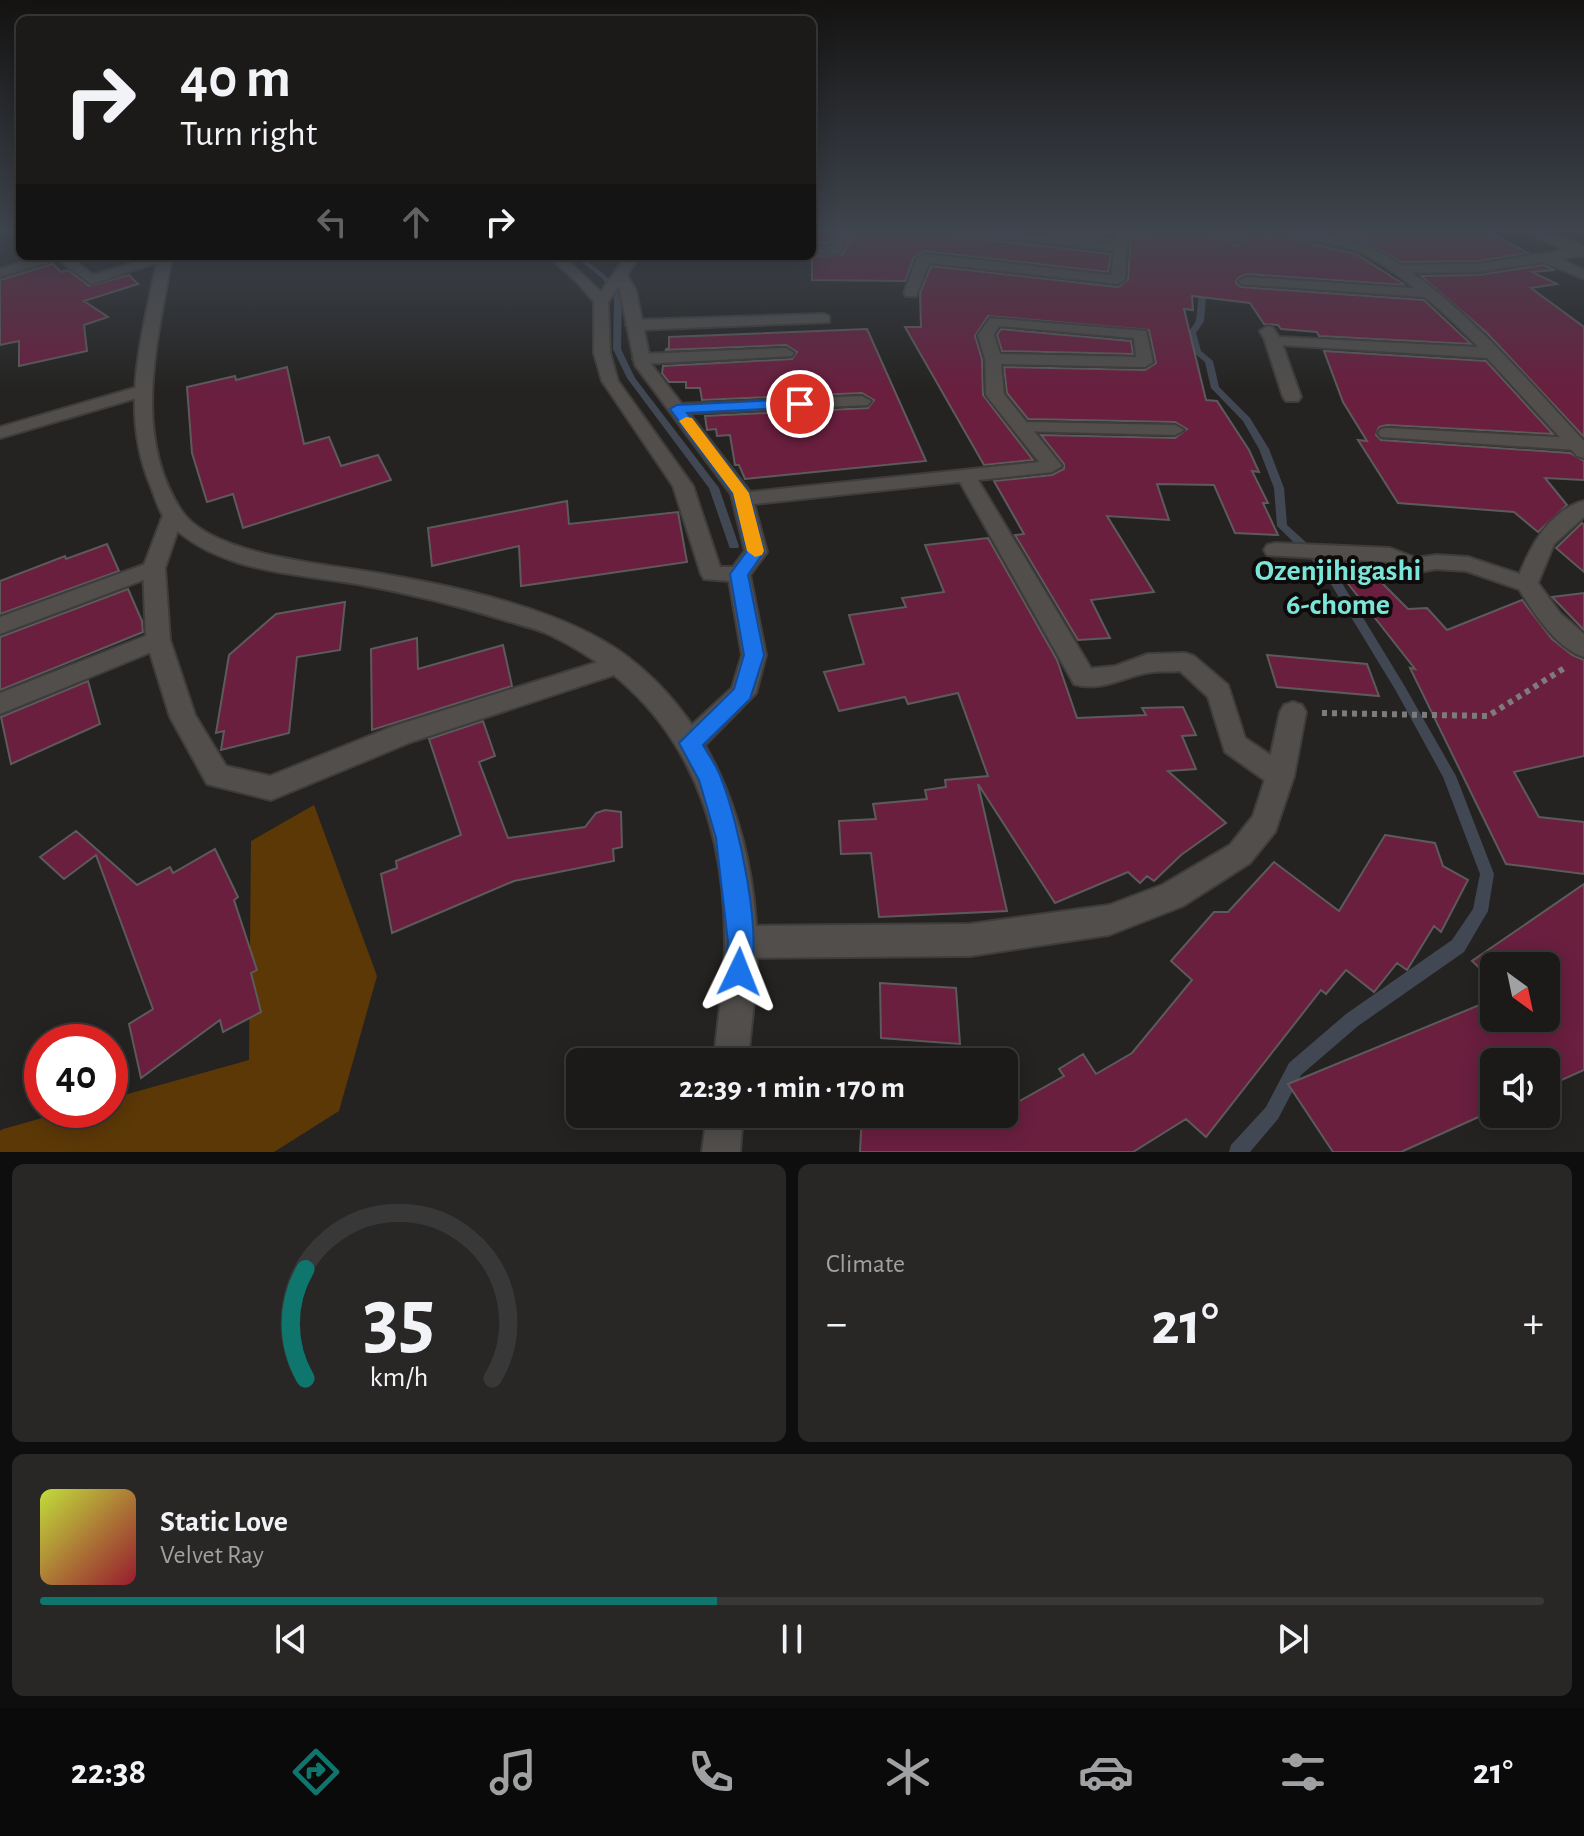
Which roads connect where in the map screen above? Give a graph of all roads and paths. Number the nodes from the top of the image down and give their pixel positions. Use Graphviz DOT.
graph roads {
  1 [pos="160,283"];
  2 [pos="586,283"];
  3 [pos="613,283"];
  4 [pos="623,283"];
  5 [pos="915,283"];
  6 [pos="1272,283"];
  7 [pos="1412,283"];
  8 [pos="911,293"];
  9 [pos="1425,293"];
  10 [pos="603,298"];
  11 [pos="824,319"];
  12 [pos="634,325"];
  13 [pos="786,353"];
  14 [pos="1491,353"];
  15 [pos="641,359"];
  16 [pos="993,359"];
  17 [pos="141,391"];
  18 [pos="1292,397"];
  19 [pos="862,401"];
  20 [pos="677,409"];
  21 [pos="1425,420"];
  22 [pos="1023,427"];
  23 [pos="1175,430"];
  24 [pos="0,433"];
  25 [pos="1387,433"];
  26 [pos="1437,435"];
  27 [pos="1580,448"];
  28 [pos="966,475"];
  29 [pos="743,499"];
  30 [pos="1584,507"];
  31 [pos="173,515"];
  32 [pos="1275,550"];
  33 [pos="154,568"];
  34 [pos="739,574"];
  35 [pos="1527,584"];
  36 [pos="0,626"];
  37 [pos="158,640"];
  38 [pos="1578,655"];
  39 [pos="620,664"];
  40 [pos="0,704"];
  41 [pos="1293,712"];
  42 [pos="690,743"];
  43 [pos="1280,776"];
  44 [pos="741,942"];
  45 [pos="732,1048"];
  46 [pos="724,1128"];
  47 [pos="721,1152"];
  1 -- 17 [label="street"];
  2 -- 10 [label="street"];
  3 -- 10 [label="street"];
  4 -- 12 [label="street"];
  5 -- 8 [label="street"];
  6 -- 9 [label="street"];
  7 -- 9 [label="street"];
  9 -- 14 [label="street"];
  10 -- 34 [label="street"];
  11 -- 12 [label="street"];
  12 -- 15 [label="street"];
  13 -- 15 [label="street"];
  14 -- 18 [label="street"];
  14 -- 27 [label="street"];
  15 -- 20 [label="street"];
  16 -- 16 [label="street"];
  16 -- 22 [label="street"];
  17 -- 24 [label="street"];
  17 -- 31 [label="street"];
  19 -- 20 [label="street"];
  20 -- 29 [label="street"];
  21 -- 26 [label="street"];
  22 -- 23 [label="street"];
  22 -- 28 [label="street"];
  25 -- 26 [label="street"];
  26 -- 27 [label="street"];
  28 -- 29 [label="street"];
  28 -- 43 [label="street"];
  29 -- 34 [label="street"];
  30 -- 35 [label="street"];
  31 -- 33 [label="street"];
  31 -- 39 [label="street"];
  32 -- 35 [label="street"];
  33 -- 36 [label="street"];
  33 -- 37 [label="street"];
  34 -- 42 [label="street"];
  35 -- 38 [label="street"];
  37 -- 39 [label="street"];
  37 -- 40 [label="street"];
  38 -- 41 [label="path"];
  39 -- 42 [label="street"];
  41 -- 43 [label="street"];
  42 -- 44 [label="street"];
  43 -- 44 [label="street"];
  44 -- 45 [label="street"];
  46 -- 47 [label="street"];
}
